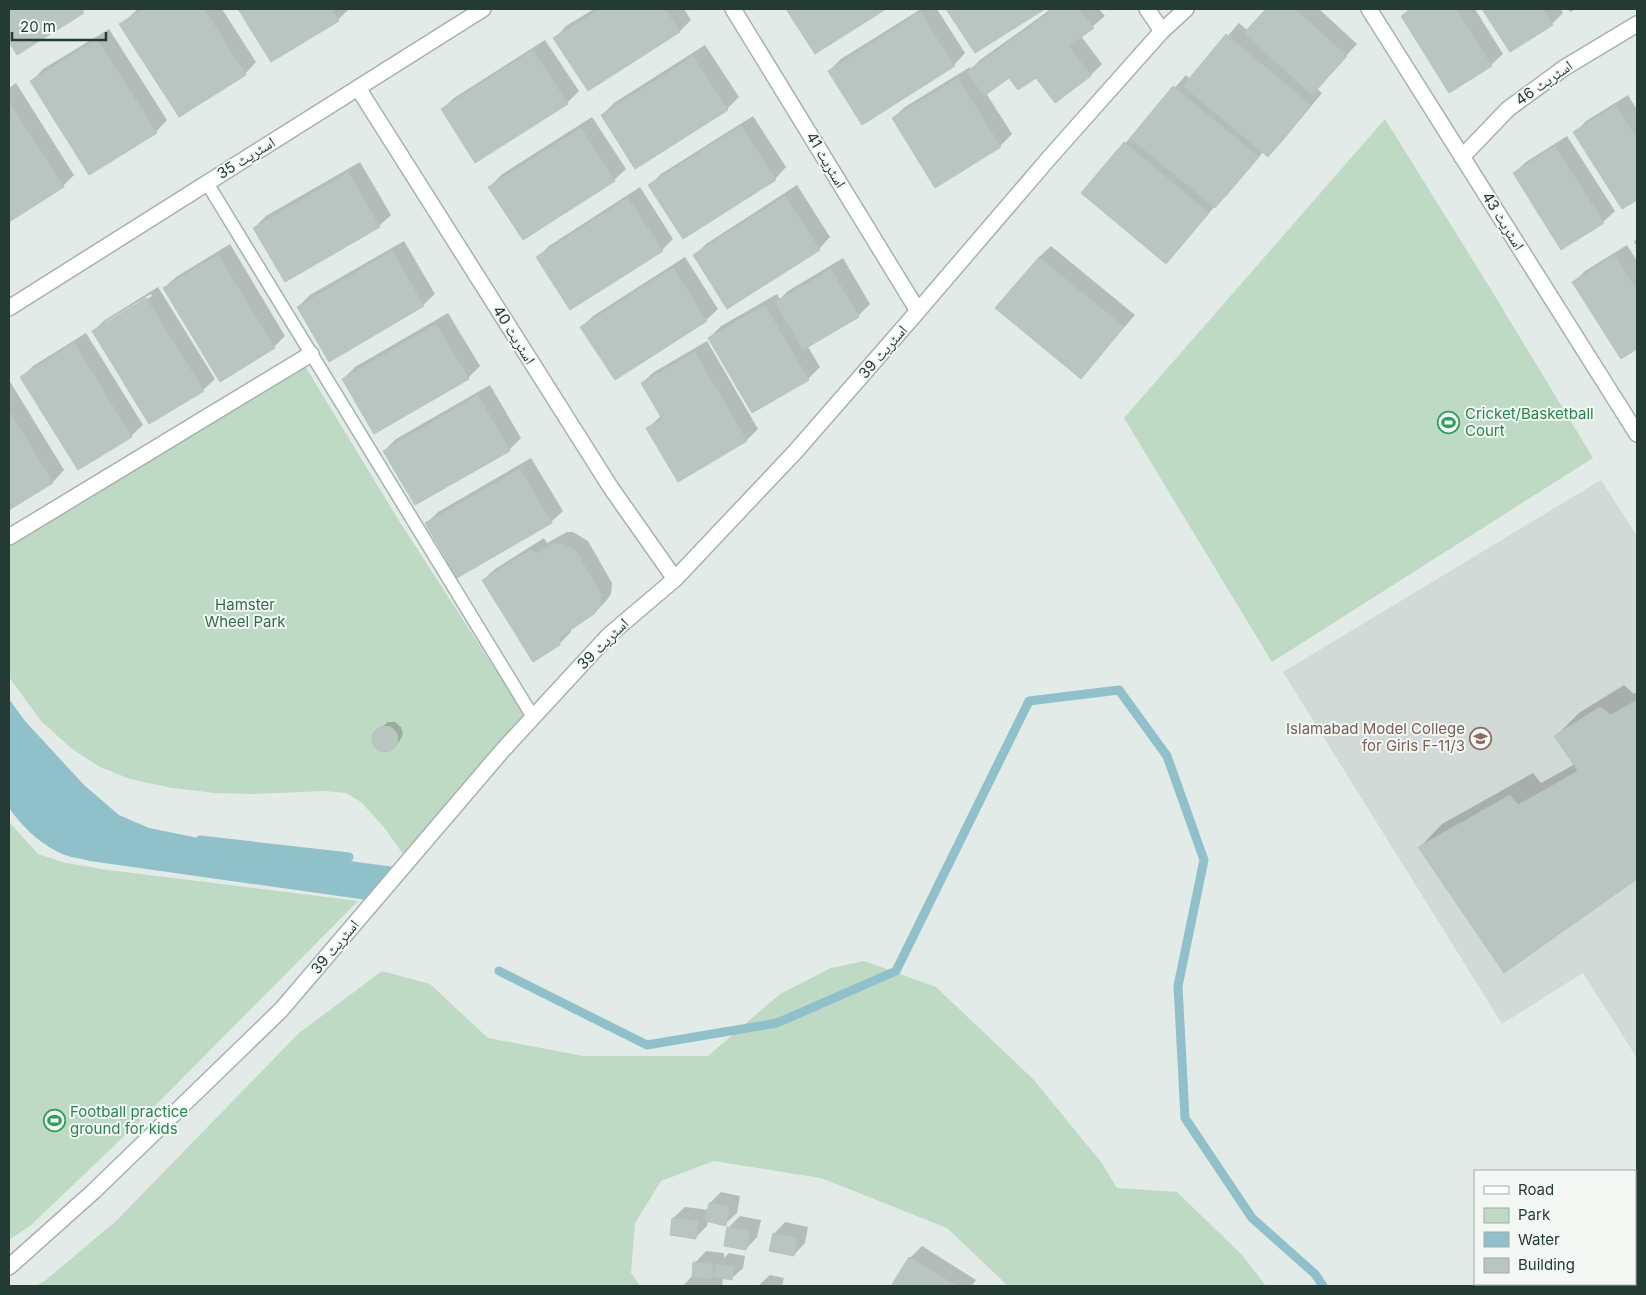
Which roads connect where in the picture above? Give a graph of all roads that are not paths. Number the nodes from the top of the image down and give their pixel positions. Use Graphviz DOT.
graph roads {
  1 [pos="483,9"];
  2 [pos="733,9"];
  3 [pos="1147,9"];
  4 [pos="1186,9"];
  5 [pos="1369,9"];
  6 [pos="1637,24"];
  7 [pos="1162,31"];
  8 [pos="358,88"];
  9 [pos="1462,157"];
  10 [pos="207,183"];
  11 [pos="9,308"];
  12 [pos="918,311"];
  13 [pos="312,354"];
  14 [pos="1636,429"];
  15 [pos="9,538"];
  16 [pos="675,579"];
  17 [pos="533,717"];
  18 [pos="9,1267"];
  1 -- 8 [label="street, اسٹریٹ 35"];
  2 -- 12 [label="street, اسٹریٹ 41"];
  3 -- 7 [label="street"];
  4 -- 7 [label="street, اسٹریٹ 39"];
  5 -- 9 [label="street, اسٹریٹ 43"];
  6 -- 9 [label="street, اسٹریٹ 46"];
  7 -- 12 [label="street, اسٹریٹ 39"];
  8 -- 10 [label="street, اسٹریٹ 35"];
  8 -- 16 [label="street, اسٹریٹ 40"];
  9 -- 14 [label="street, اسٹریٹ 43"];
  10 -- 11 [label="street, اسٹریٹ 35"];
  10 -- 13 [label="lane"];
  12 -- 16 [label="street, اسٹریٹ 39"];
  13 -- 15 [label="street"];
  13 -- 17 [label="lane"];
  16 -- 17 [label="street, اسٹریٹ 39"];
  17 -- 18 [label="street, اسٹریٹ 39"];
}
